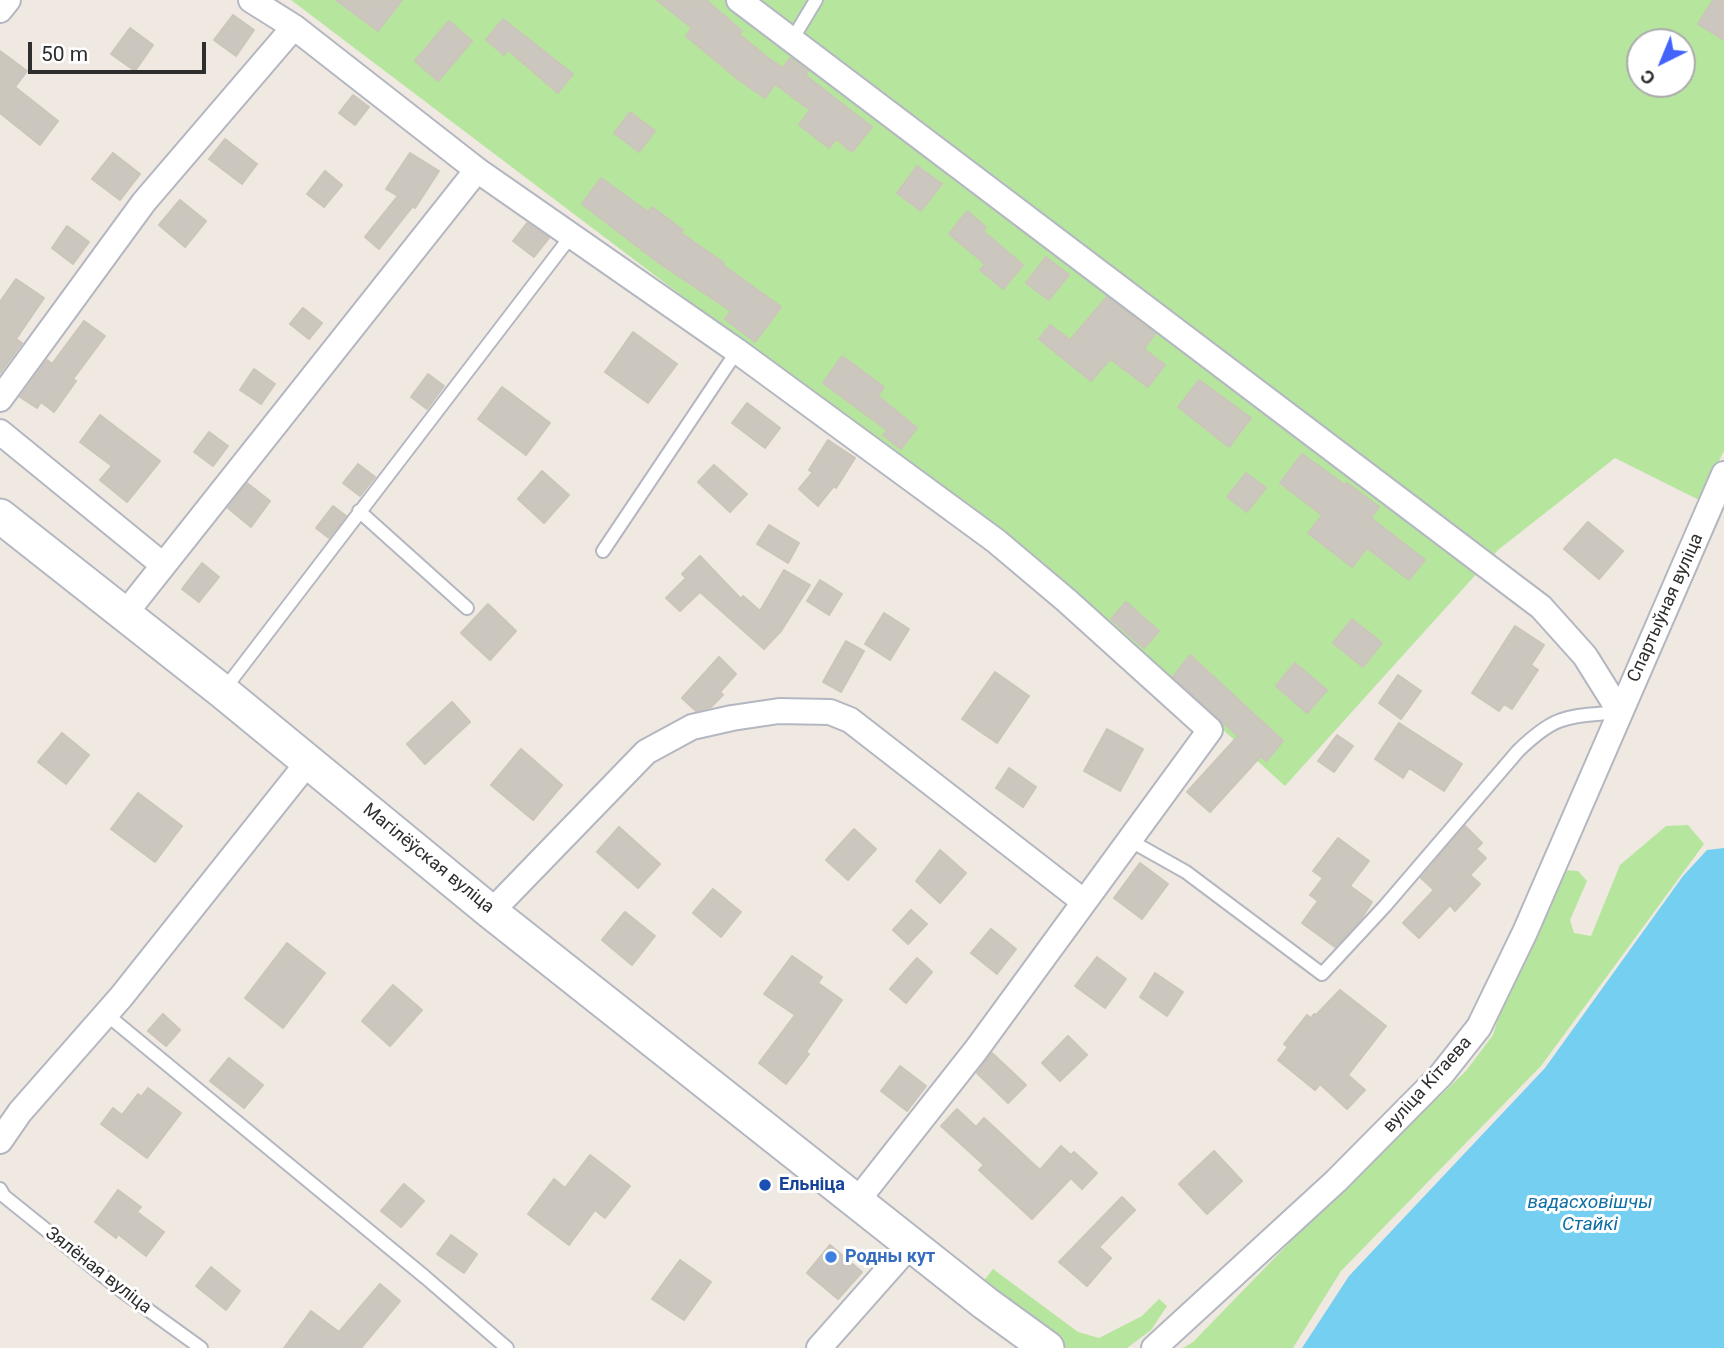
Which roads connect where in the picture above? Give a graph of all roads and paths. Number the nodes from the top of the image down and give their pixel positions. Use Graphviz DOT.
graph roads {
  1 [pos="8,0"];
  2 [pos="251,0"];
  3 [pos="739,0"];
  4 [pos="816,0"];
  5 [pos="0,10"];
  6 [pos="294,27"];
  7 [pos="792,40"];
  8 [pos="477,170"];
  9 [pos="571,236"];
  10 [pos="737,351"];
  11 [pos="0,400"];
  12 [pos="0,432"];
  13 [pos="1724,474"];
  14 [pos="359,511"];
  15 [pos="0,516"];
  16 [pos="603,551"];
  17 [pos="163,565"];
  18 [pos="467,608"];
  19 [pos="124,615"];
  20 [pos="222,691"];
  21 [pos="1620,712"];
  22 [pos="309,761"];
  23 [pos="1129,840"];
  24 [pos="1083,901"];
  25 [pos="491,912"];
  26 [pos="106,1014"];
  27 [pos="0,1141"];
  28 [pos="0,1189"];
  29 [pos="857,1201"];
  30 [pos="911,1244"];
  31 [pos="201,1348"];
  32 [pos="507,1348"];
  33 [pos="819,1348"];
  34 [pos="1047,1348"];
  35 [pos="1154,1348"];
  1 -- 5 [label="street"];
  2 -- 6 [label="street"];
  3 -- 7 [label="street"];
  4 -- 7 [label="lane"];
  6 -- 8 [label="street"];
  6 -- 11 [label="street"];
  7 -- 21 [label="street"];
  8 -- 9 [label="street"];
  8 -- 17 [label="street"];
  9 -- 10 [label="street"];
  9 -- 14 [label="lane"];
  10 -- 16 [label="lane"];
  10 -- 23 [label="street"];
  12 -- 17 [label="street"];
  13 -- 21 [label="street, Спартыўная вуліца"];
  14 -- 18 [label="lane"];
  14 -- 20 [label="lane"];
  15 -- 19 [label="main road, Магілёўская вуліца"];
  17 -- 19 [label="street"];
  19 -- 20 [label="main road, Магілёўская вуліца"];
  20 -- 22 [label="main road, Магілёўская вуліца"];
  21 -- 23 [label="lane"];
  21 -- 35 [label="street, вуліца Кітаева"];
  22 -- 25 [label="main road, Магілёўская вуліца"];
  22 -- 26 [label="street"];
  23 -- 24 [label="street"];
  24 -- 25 [label="street"];
  24 -- 29 [label="street"];
  25 -- 29 [label="main road, Магілёўская вуліца"];
  26 -- 27 [label="street"];
  26 -- 32 [label="lane"];
  28 -- 31 [label="lane, Зялёная вуліца"];
  29 -- 30 [label="main road"];
  30 -- 33 [label="street"];
  30 -- 34 [label="main road"];
}
